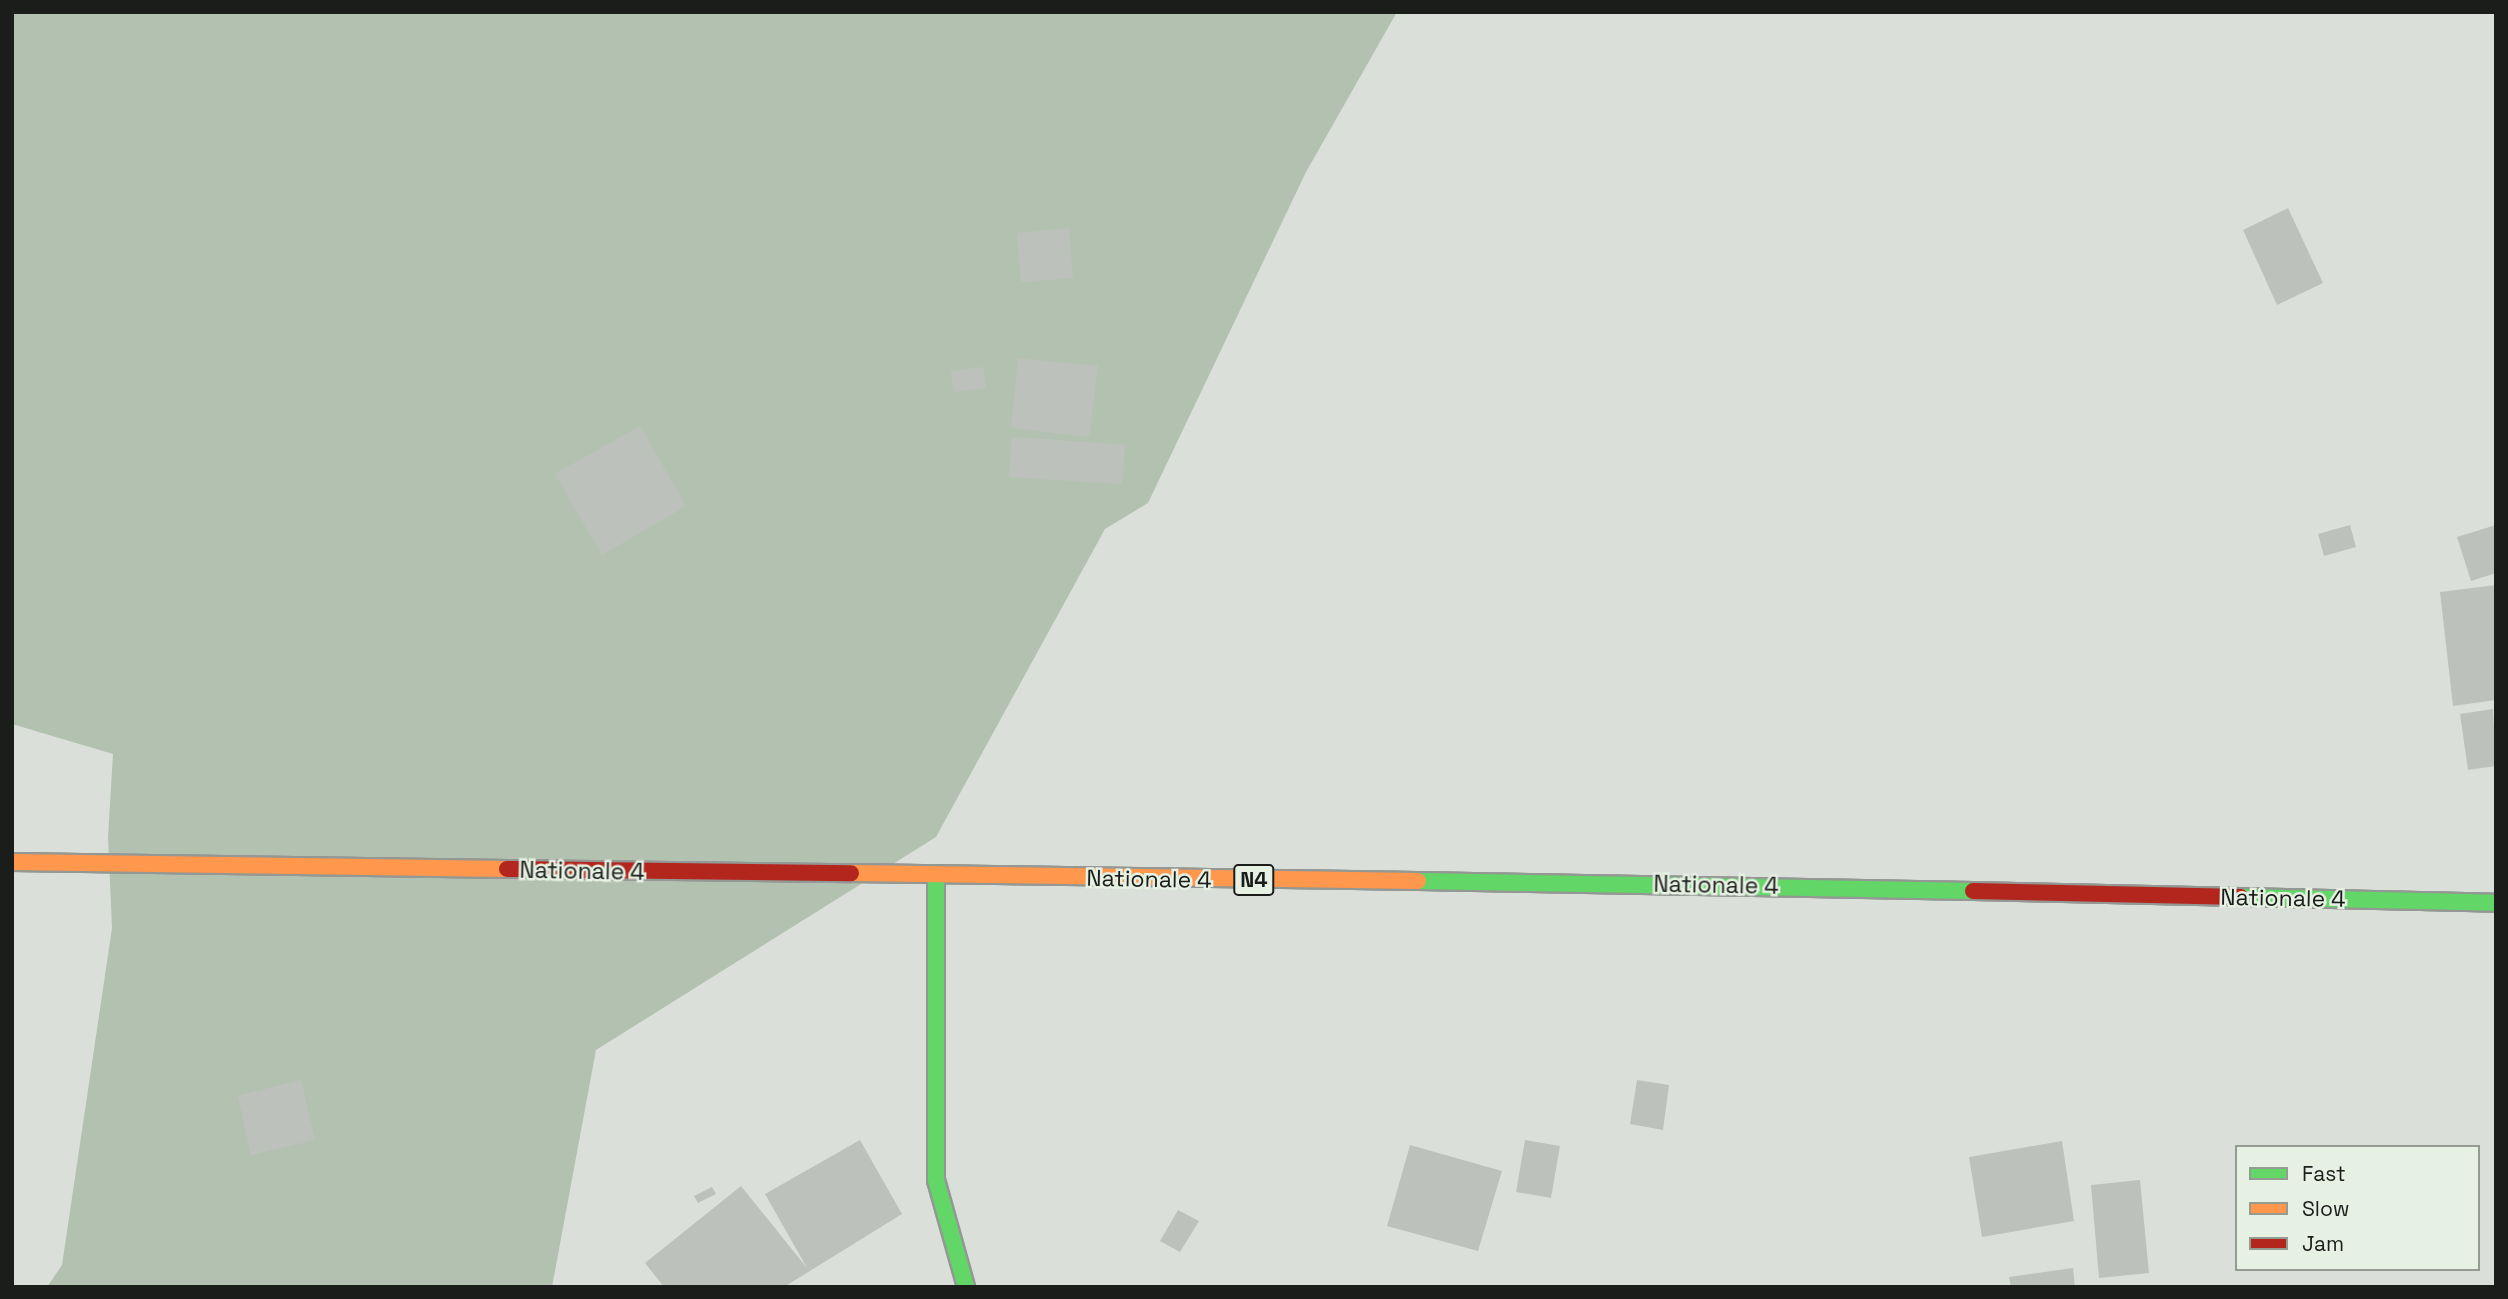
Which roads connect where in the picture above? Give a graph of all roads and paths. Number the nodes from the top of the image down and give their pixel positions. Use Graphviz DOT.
graph roads {
  1 [pos="12,862"];
  2 [pos="936,876"];
  3 [pos="2496,903"];
  4 [pos="965,1287"];
  1 -- 2 [label="main road, Nationale 4 / N4"];
  2 -- 3 [label="main road, Nationale 4 / N4"];
  2 -- 4 [label="main road"];
}
